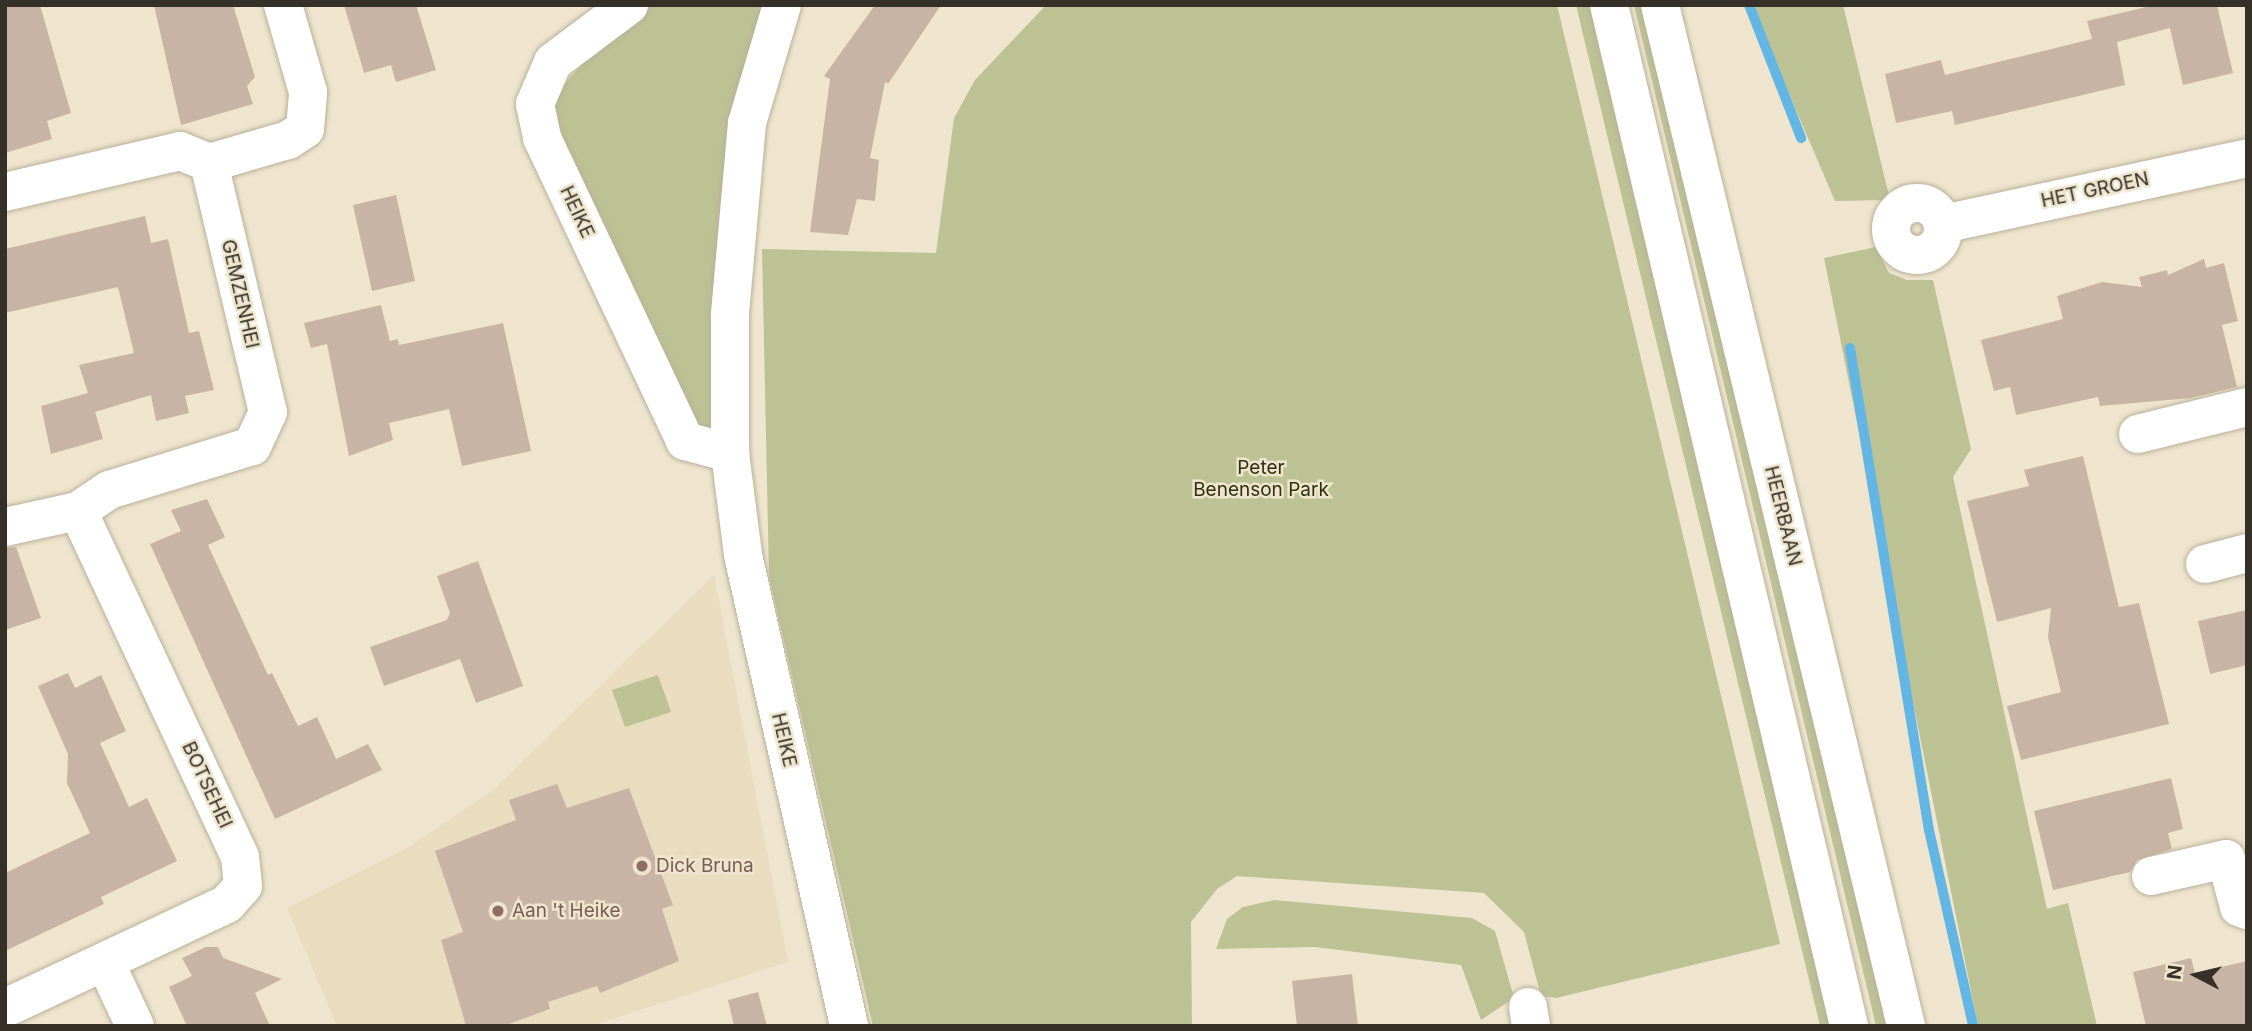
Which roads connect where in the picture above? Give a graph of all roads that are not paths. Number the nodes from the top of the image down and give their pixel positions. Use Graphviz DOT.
graph roads {
  1 [pos="283,5"];
  2 [pos="629,5"];
  3 [pos="782,5"];
  4 [pos="1609,5"];
  5 [pos="1660,5"];
  6 [pos="2247,158"];
  7 [pos="209,163"];
  8 [pos="5,192"];
  9 [pos="1942,224"];
  10 [pos="2247,407"];
  11 [pos="2138,434"];
  12 [pos="730,453"];
  13 [pos="78,511"];
  14 [pos="5,527"];
  15 [pos="2247,553"];
  16 [pos="2205,564"];
  17 [pos="2151,876"];
  18 [pos="2247,910"];
  19 [pos="105,962"];
  20 [pos="5,1008"];
  21 [pos="135,1026"];
  22 [pos="849,1026"];
  23 [pos="1849,1026"];
  24 [pos="1906,1026"];
  1 -- 7 [label="street"];
  2 -- 12 [label="street, HEIKE"];
  3 -- 12 [label="street, HEIKE"];
  4 -- 23 [label="street"];
  5 -- 24 [label="street, HEERBAAN"];
  6 -- 9 [label="street, HET GROEN"];
  7 -- 8 [label="street"];
  7 -- 13 [label="street, GEMZENHEI"];
  10 -- 11 [label="street"];
  12 -- 22 [label="street, HEIKE"];
  13 -- 14 [label="street"];
  13 -- 19 [label="street, BOTSEHEI"];
  15 -- 16 [label="street"];
  17 -- 18 [label="street"];
  19 -- 20 [label="street, BOTSEHEI"];
  19 -- 21 [label="street"];
}
